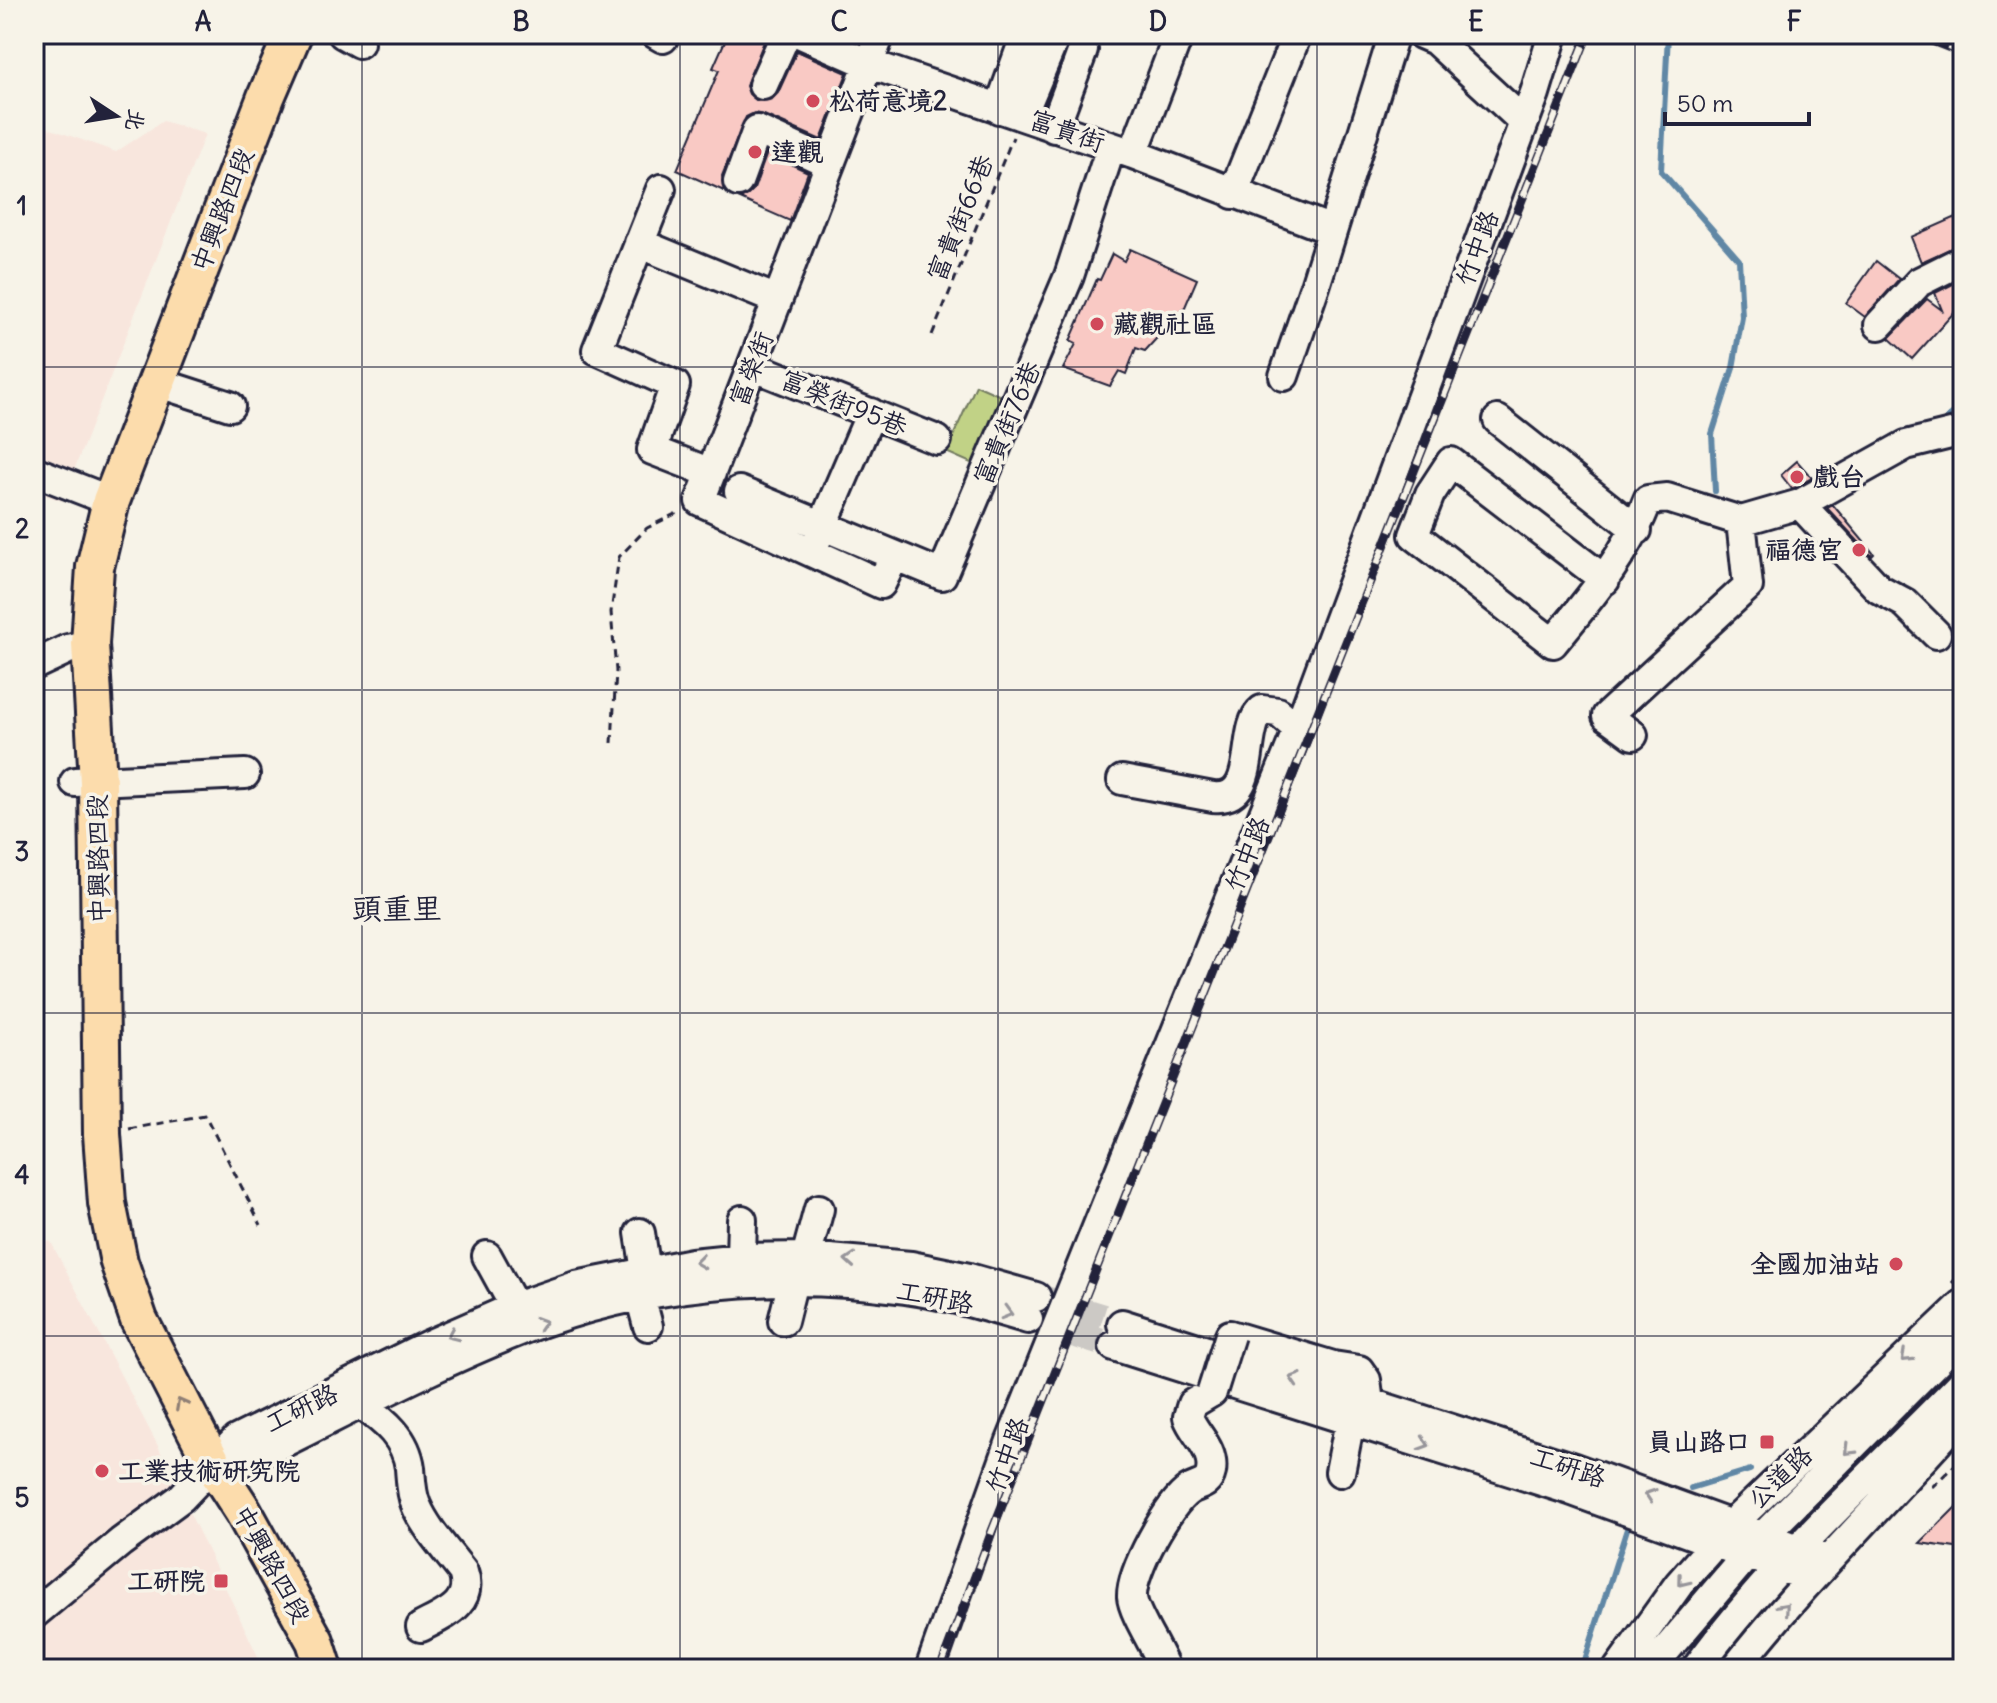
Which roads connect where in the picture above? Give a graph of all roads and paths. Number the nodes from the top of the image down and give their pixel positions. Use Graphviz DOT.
graph roads {
  1 [pos="266,34"];
  2 [pos="293,34"];
  3 [pos="786,34"];
  4 [pos="801,34"];
  5 [pos="880,34"];
  6 [pos="1179,34"];
  7 [pos="1297,34"];
  8 [pos="1394,34"];
  9 [pos="1421,34"];
  10 [pos="1553,34"];
  11 [pos="1040,36"];
  12 [pos="1083,50"];
  13 [pos="867,63"];
  14 [pos="763,85"];
  15 [pos="1011,112"];
  16 [pos="1524,122"];
  17 [pos="1054,128"];
  18 [pos="1122,150"];
  19 [pos="829,163"];
  20 [pos="738,182"];
  21 [pos="661,189"];
  22 [pos="1233,194"];
  23 [pos="1332,230"];
  24 [pos="639,243"];
  25 [pos="1963,260"];
  26 [pos="777,300"];
  27 [pos="1879,325"];
  28 [pos="932,335"];
  29 [pos="752,366"];
  30 [pos="1284,376"];
  31 [pos="156,382"];
  32 [pos="230,406"];
  33 [pos="871,413"];
  34 [pos="1498,420"];
  35 [pos="1963,431"];
  36 [pos="937,440"];
  37 [pos="34,471"];
  38 [pos="711,473"];
  39 [pos="739,491"];
  40 [pos="100,496"];
  41 [pos="700,501"];
  42 [pos="1800,504"];
  43 [pos="1741,521"];
  44 [pos="823,525"];
  45 [pos="1637,530"];
  46 [pos="812,553"];
  47 [pos="892,563"];
  48 [pos="1605,580"];
  49 [pos="1936,634"];
  50 [pos="79,646"];
  51 [pos="34,665"];
  52 [pos="1298,729"];
  53 [pos="1633,735"];
  54 [pos="612,743"];
  55 [pos="245,774"];
  56 [pos="1122,780"];
  57 [pos="86,782"];
  58 [pos="102,1134"];
  59 [pos="819,1209"];
  60 [pos="742,1220"];
  61 [pos="261,1225"];
  62 [pos="640,1233"];
  63 [pos="487,1256"];
  64 [pos="741,1258"];
  65 [pos="799,1269"];
  66 [pos="643,1284"];
  67 [pos="1963,1304"];
  68 [pos="515,1307"];
  69 [pos="1032,1308"];
  70 [pos="783,1321"];
  71 [pos="648,1326"];
  72 [pos="1118,1335"];
  73 [pos="1963,1335"];
  74 [pos="1963,1382"];
  75 [pos="362,1405"];
  76 [pos="1359,1412"];
  77 [pos="1963,1414"];
  78 [pos="1340,1472"];
  79 [pos="206,1474"];
  80 [pos="1724,1533"];
  81 [pos="1756,1545"];
  82 [pos="1789,1557"];
  83 [pos="1820,1569"];
  84 [pos="34,1614"];
  85 [pos="421,1627"];
  86 [pos="303,1669"];
  87 [pos="324,1669"];
  88 [pos="930,1669"];
  89 [pos="1165,1669"];
  90 [pos="1618,1669"];
  91 [pos="1650,1669"];
  92 [pos="1696,1669"];
  93 [pos="1735,1669"];
  1 -- 40 [label="main road, 中興路四段"];
  2 -- 31 [label="main road, 中興路四段"];
  3 -- 14 [label="street"];
  4 -- 13 [label="street, 富貴街"];
  5 -- 13 [label="street, 富榮街"];
  6 -- 18 [label="street"];
  7 -- 22 [label="street"];
  8 -- 23 [label="street"];
  9 -- 16 [label="street"];
  10 -- 16 [label="street, 竹中路"];
  11 -- 15 [label="street"];
  12 -- 17 [label="street"];
  13 -- 15 [label="street, 富貴街"];
  13 -- 19 [label="street, 富榮街"];
  15 -- 17 [label="street, 富貴街"];
  15 -- 28 [label="path, 富貴街66巷"];
  16 -- 52 [label="street, 竹中路"];
  17 -- 18 [label="street, 富貴街"];
  18 -- 22 [label="street, 富貴街"];
  18 -- 47 [label="street, 富貴街76巷"];
  19 -- 20 [label="street"];
  19 -- 26 [label="street, 富榮街"];
  21 -- 24 [label="street"];
  22 -- 23 [label="street, 富貴街"];
  23 -- 30 [label="street"];
  24 -- 26 [label="street"];
  24 -- 38 [label="street"];
  25 -- 27 [label="street"];
  26 -- 29 [label="street, 富榮街"];
  29 -- 33 [label="street, 富榮街95巷"];
  29 -- 38 [label="street, 富榮街"];
  31 -- 32 [label="street"];
  31 -- 40 [label="main road, 中興路四段"];
  33 -- 36 [label="street, 富榮街95巷"];
  33 -- 44 [label="street"];
  34 -- 45 [label="street"];
  35 -- 42 [label="street"];
  37 -- 40 [label="street"];
  38 -- 41 [label="street, 富榮街"];
  39 -- 44 [label="street, 富貴街76巷"];
  40 -- 50 [label="main road, 中興路四段"];
  41 -- 46 [label="street"];
  41 -- 54 [label="path"];
  42 -- 43 [label="street"];
  42 -- 49 [label="street"];
  43 -- 45 [label="street"];
  43 -- 53 [label="street"];
  44 -- 46 [label="street"];
  44 -- 47 [label="street, 富貴街76巷"];
  45 -- 48 [label="street"];
  46 -- 47 [label="street"];
  48 -- 48 [label="street"];
  50 -- 51 [label="street"];
  50 -- 57 [label="main road, 中興路四段"];
  52 -- 56 [label="street"];
  52 -- 88 [label="street, 竹中路"];
  55 -- 57 [label="street"];
  57 -- 58 [label="main road, 中興路四段"];
  57 -- 79 [label="main road, 中興路四段"];
  58 -- 61 [label="path"];
  79 -- 58 [label="main road, 中興路四段, one-way"];
  59 -- 65 [label="street"];
  60 -- 64 [label="street"];
  62 -- 66 [label="street"];
  63 -- 68 [label="street"];
  64 -- 65 [label="street, 工研路"];
  64 -- 66 [label="street, 工研路, one-way"];
  65 -- 66 [label="street, 工研路"];
  65 -- 69 [label="street, 工研路"];
  65 -- 70 [label="street"];
  66 -- 68 [label="street, 工研路"];
  66 -- 71 [label="street"];
  75 -- 66 [label="street, 工研路, one-way"];
  67 -- 80 [label="street, 公道路, one-way"];
  68 -- 79 [label="street, 工研路, one-way"];
  72 -- 76 [label="street, 工研路"];
  73 -- 81 [label="street, 公道路, one-way"];
  74 -- 82 [label="street"];
  75 -- 79 [label="street, 工研路"];
  75 -- 85 [label="street"];
  76 -- 78 [label="street"];
  76 -- 80 [label="street, 工研路"];
  76 -- 89 [label="street, bridge"];
  77 -- 83 [label="street"];
  79 -- 84 [label="street"];
  79 -- 86 [label="main road, 中興路四段"];
  79 -- 87 [label="main road, 中興路四段"];
  80 -- 81 [label="street, 工研路"];
  80 -- 90 [label="street, 公道路, one-way"];
  81 -- 82 [label="street, 工研路"];
  81 -- 91 [label="street, 公道路"];
  82 -- 83 [label="street, 工研路"];
  82 -- 92 [label="street"];
  93 -- 83 [label="street, one-way"];
}
